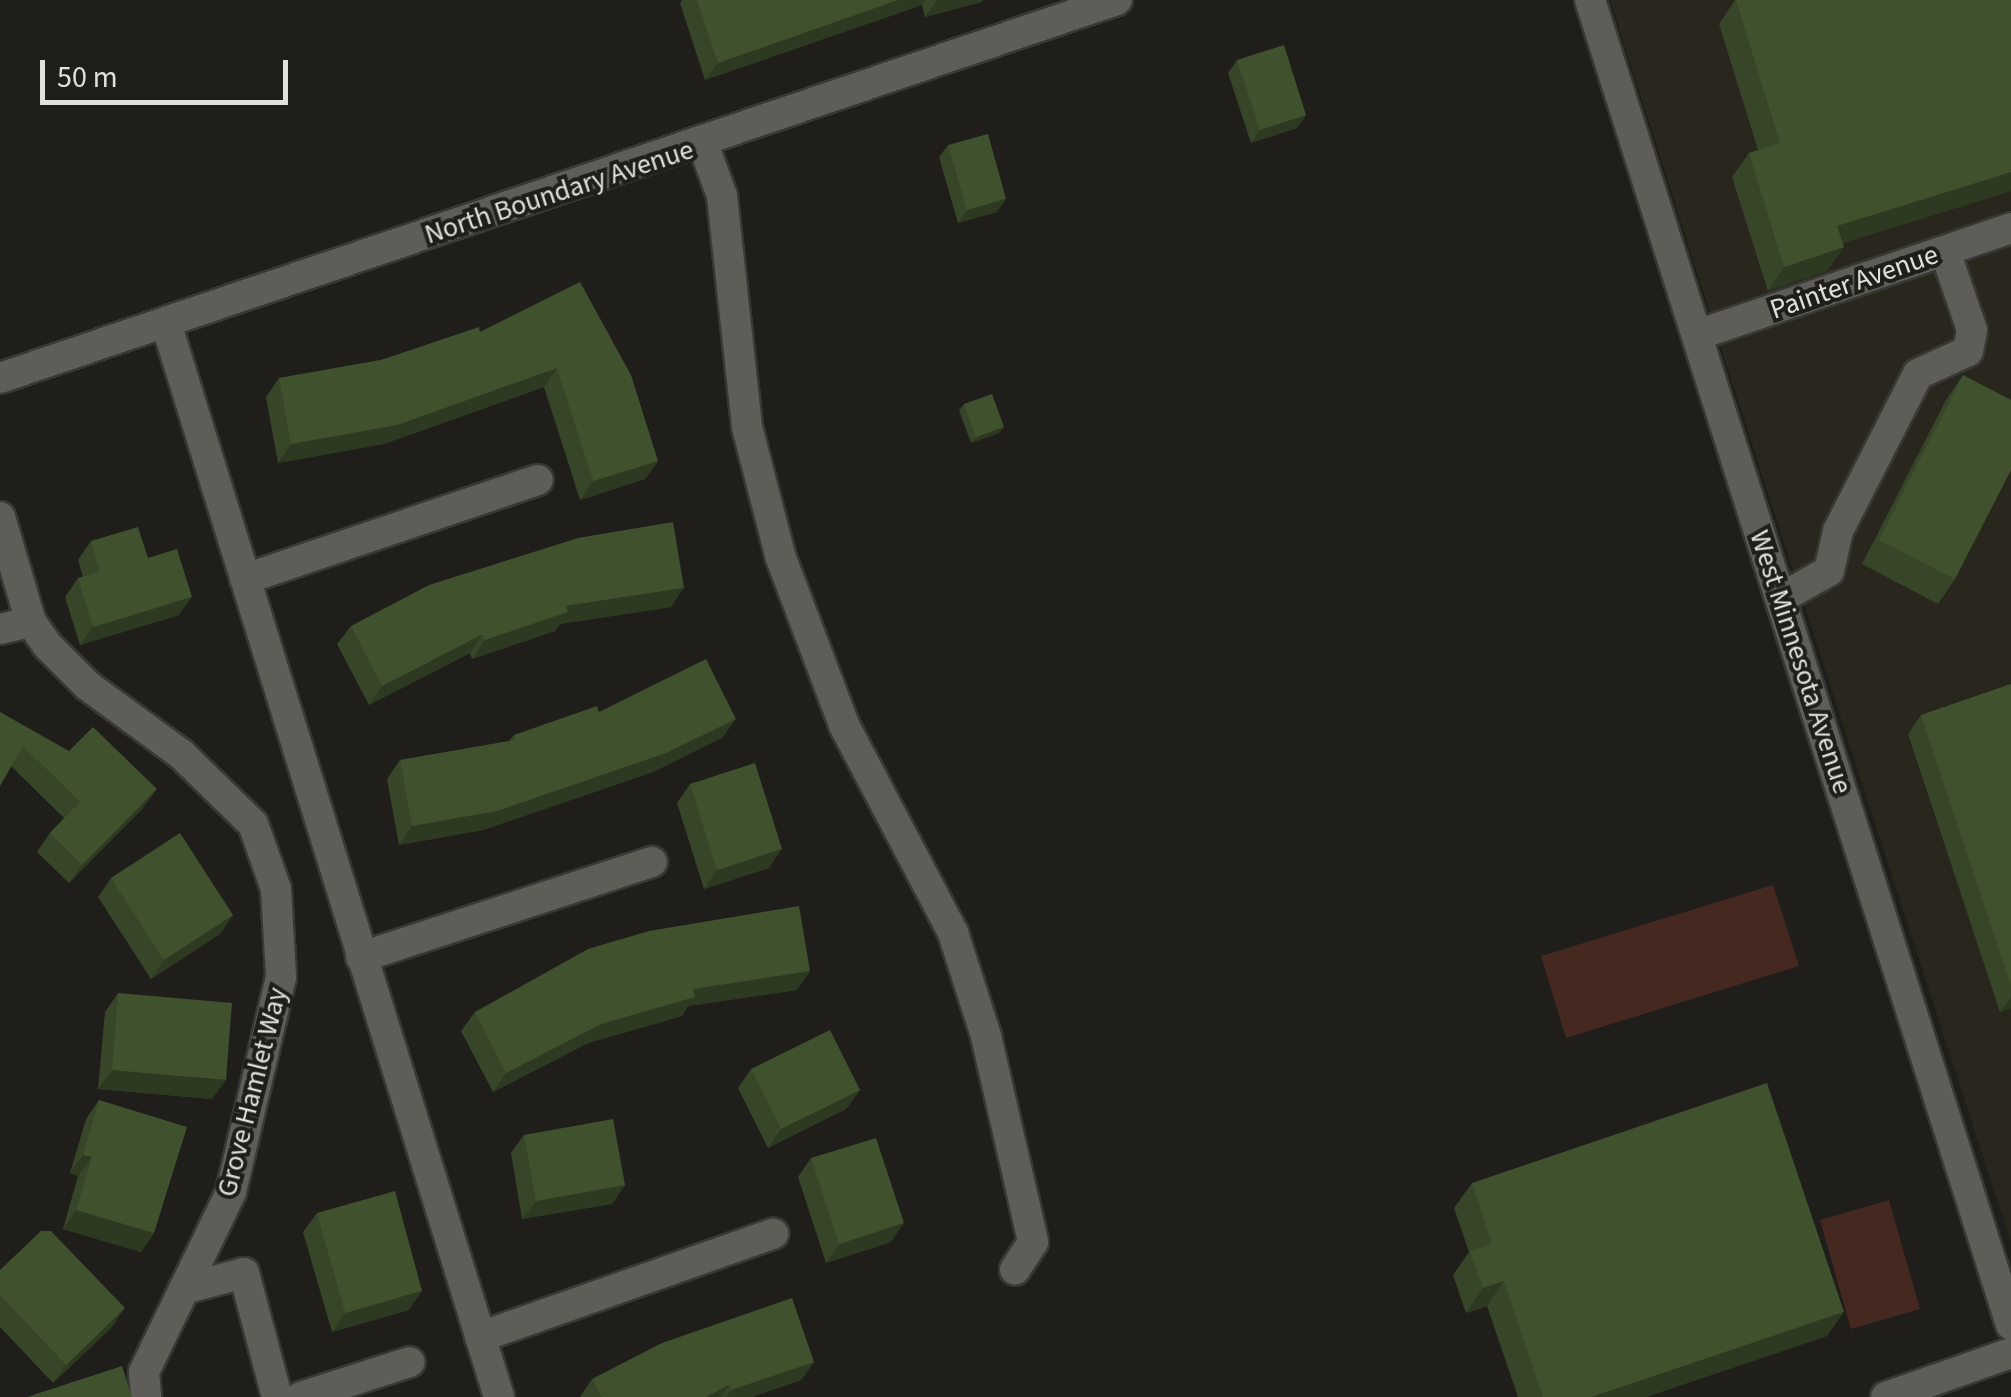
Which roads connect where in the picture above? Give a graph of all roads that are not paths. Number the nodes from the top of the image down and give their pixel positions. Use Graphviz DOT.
graph roads {
  1 [pos="1117,0"];
  2 [pos="1590,0"];
  3 [pos="1058,10"];
  4 [pos="703,144"];
  5 [pos="2011,228"];
  6 [pos="1945,251"];
  7 [pos="166,323"];
  8 [pos="1697,335"];
  9 [pos="0,378"];
  10 [pos="538,480"];
  11 [pos="0,517"];
  12 [pos="245,579"];
  13 [pos="1780,598"];
  14 [pos="31,622"];
  15 [pos="0,629"];
  16 [pos="652,862"];
  17 [pos="361,956"];
  18 [pos="773,1234"];
  19 [pos="1015,1270"];
  20 [pos="184,1289"];
  21 [pos="2011,1324"];
  22 [pos="480,1337"];
  23 [pos="2011,1353"];
  24 [pos="410,1362"];
  25 [pos="146,1397"];
  26 [pos="277,1397"];
  27 [pos="301,1397"];
  28 [pos="499,1397"];
  29 [pos="1886,1397"];
  1 -- 3 [label="street, North Boundary Avenue"];
  2 -- 8 [label="street, West Minnesota Avenue"];
  3 -- 4 [label="street, North Boundary Avenue"];
  4 -- 7 [label="street, North Boundary Avenue"];
  4 -- 19 [label="street"];
  5 -- 6 [label="street, Painter Avenue"];
  6 -- 8 [label="street, Painter Avenue"];
  6 -- 13 [label="street"];
  7 -- 9 [label="street, North Boundary Avenue"];
  7 -- 12 [label="street"];
  8 -- 13 [label="street, West Minnesota Avenue"];
  10 -- 12 [label="street"];
  11 -- 14 [label="street, Grove Hamlet Way"];
  12 -- 17 [label="street"];
  13 -- 21 [label="street, West Minnesota Avenue"];
  14 -- 15 [label="street"];
  14 -- 20 [label="street, Grove Hamlet Way"];
  16 -- 17 [label="street"];
  17 -- 22 [label="street"];
  18 -- 22 [label="street"];
  20 -- 25 [label="street, Grove Hamlet Way"];
  20 -- 26 [label="street"];
  22 -- 28 [label="street"];
  23 -- 29 [label="street"];
  24 -- 27 [label="street"];
}
